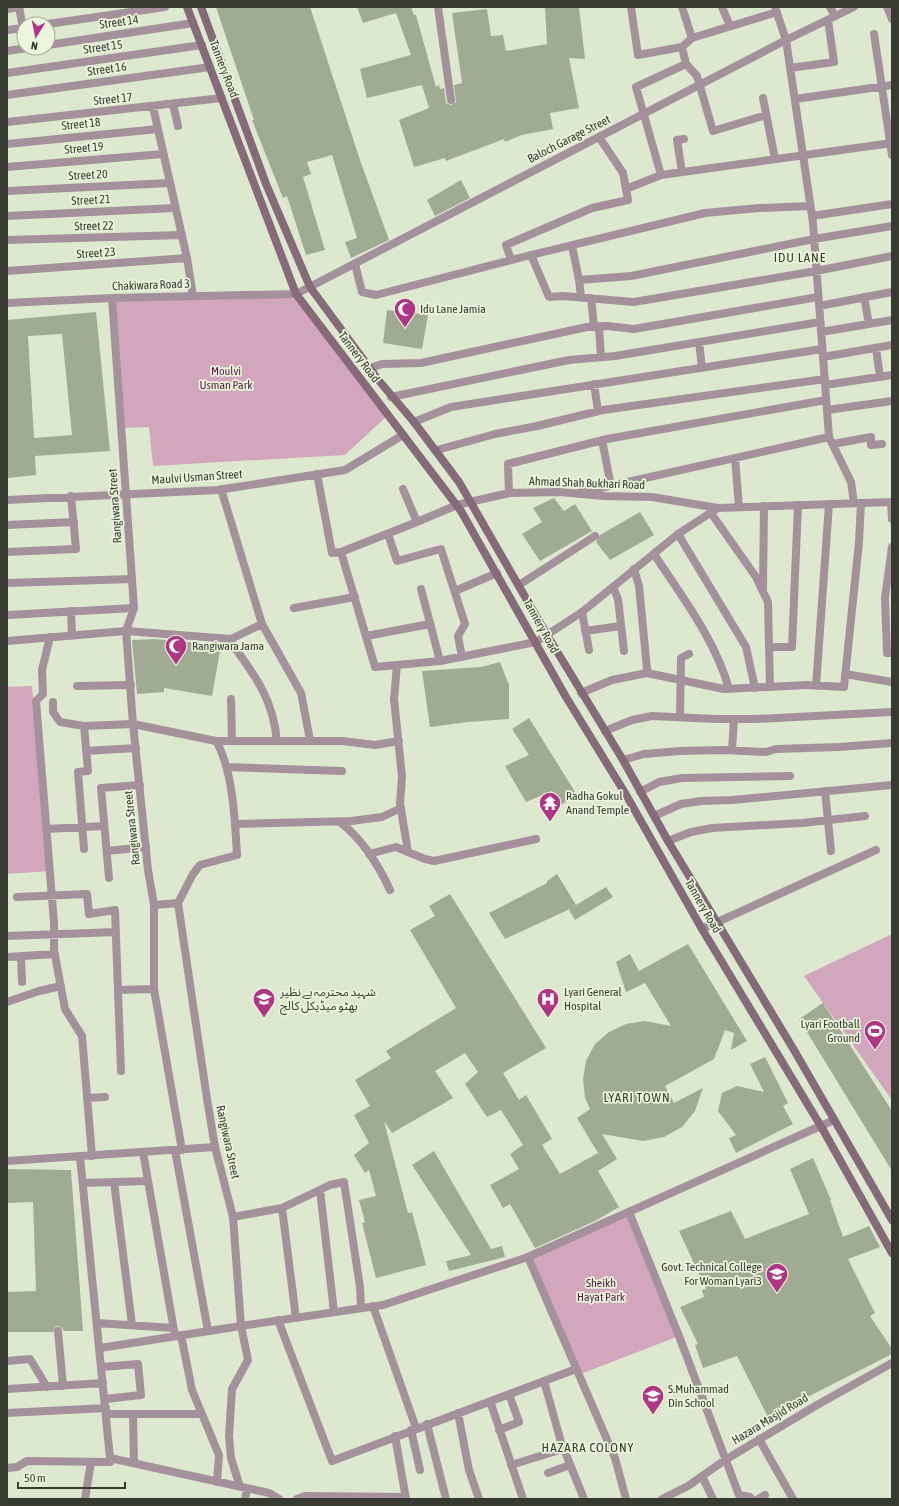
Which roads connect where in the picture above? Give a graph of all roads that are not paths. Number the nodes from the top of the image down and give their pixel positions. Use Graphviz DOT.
graph roads {
  1 [pos="19,7"];
  2 [pos="165,7"];
  3 [pos="187,7"];
  4 [pos="202,7"];
  5 [pos="438,7"];
  6 [pos="631,7"];
  7 [pos="682,7"];
  8 [pos="722,7"];
  9 [pos="830,7"];
  10 [pos="854,7"];
  11 [pos="887,7"];
  12 [pos="7,9"];
  13 [pos="776,10"];
  14 [pos="831,18"];
  15 [pos="892,19"];
  16 [pos="56,23"];
  17 [pos="194,23"];
  18 [pos="730,26"];
  19 [pos="874,34"];
  20 [pos="692,38"];
  21 [pos="786,40"];
  22 [pos="56,44"];
  23 [pos="202,45"];
  24 [pos="682,47"];
  25 [pos="686,64"];
  26 [pos="210,67"];
  27 [pos="790,68"];
  28 [pos="7,73"];
  29 [pos="699,85"];
  30 [pos="892,85"];
  31 [pos="882,87"];
  32 [pos="7,95"];
  33 [pos="222,98"];
  34 [pos="763,98"];
  35 [pos="794,99"];
  36 [pos="451,100"];
  37 [pos="173,104"];
  38 [pos="153,107"];
  39 [pos="644,114"];
  40 [pos="766,115"];
  41 [pos="7,122"];
  42 [pos="178,126"];
  43 [pos="158,129"];
  44 [pos="600,137"];
  45 [pos="684,139"];
  46 [pos="891,143"];
  47 [pos="7,144"];
  48 [pos="163,154"];
  49 [pos="892,155"];
  50 [pos="803,156"];
  51 [pos="775,159"];
  52 [pos="7,167"];
  53 [pos="682,172"];
  54 [pos="661,175"];
  55 [pos="170,183"];
  56 [pos="626,189"];
  57 [pos="7,192"];
  58 [pos="892,204"];
  59 [pos="810,206"];
  60 [pos="176,208"];
  61 [pos="7,216"];
  62 [pos="812,216"];
  63 [pos="892,226"];
  64 [pos="182,235"];
  65 [pos="814,239"];
  66 [pos="7,240"];
  67 [pos="572,246"];
  68 [pos="531,255"];
  69 [pos="892,256"];
  70 [pos="187,258"];
  71 [pos="511,260"];
  72 [pos="355,264"];
  73 [pos="7,271"];
  74 [pos="816,271"];
  75 [pos="579,280"];
  76 [pos="310,287"];
  77 [pos="892,292"];
  78 [pos="296,294"];
  79 [pos="193,296"];
  80 [pos="582,297"];
  81 [pos="818,297"];
  82 [pos="864,297"];
  83 [pos="112,298"];
  84 [pos="591,298"];
  85 [pos="7,303"];
  86 [pos="819,306"];
  87 [pos="892,320"];
  88 [pos="820,322"];
  89 [pos="869,324"];
  90 [pos="596,327"];
  91 [pos="821,332"];
  92 [pos="699,342"];
  93 [pos="892,345"];
  94 [pos="876,348"];
  95 [pos="823,353"];
  96 [pos="602,357"];
  97 [pos="370,368"];
  98 [pos="702,368"];
  99 [pos="892,375"];
  100 [pos="880,377"];
  101 [pos="825,382"];
  102 [pos="594,384"];
  103 [pos="391,397"];
  104 [pos="826,400"];
  105 [pos="892,401"];
  106 [pos="827,410"];
  107 [pos="598,411"];
  108 [pos="414,422"];
  109 [pos="403,435"];
  110 [pos="602,440"];
  111 [pos="831,440"];
  112 [pos="882,444"];
  113 [pos="437,450"];
  114 [pos="734,458"];
  115 [pos="317,474"];
  116 [pos="611,486"];
  117 [pos="221,489"];
  118 [pos="403,489"];
  119 [pos="126,493"];
  120 [pos="509,493"];
  121 [pos="576,494"];
  122 [pos="71,496"];
  123 [pos="7,500"];
  124 [pos="470,501"];
  125 [pos="892,502"];
  126 [pos="858,503"];
  127 [pos="828,504"];
  128 [pos="457,505"];
  129 [pos="798,505"];
  130 [pos="764,506"];
  131 [pos="739,507"];
  132 [pos="714,511"];
  133 [pos="892,518"];
  134 [pos="74,522"];
  135 [pos="417,522"];
  136 [pos="7,525"];
  137 [pos="388,534"];
  138 [pos="678,534"];
  139 [pos="595,536"];
  140 [pos="892,547"];
  141 [pos="7,552"];
  142 [pos="341,552"];
  143 [pos="654,554"];
  144 [pos="634,570"];
  145 [pos="497,573"];
  146 [pos="132,579"];
  147 [pos="7,583"];
  148 [pos="519,585"];
  149 [pos="613,587"];
  150 [pos="421,589"];
  151 [pos="455,591"];
  152 [pos="763,592"];
  153 [pos="355,597"];
  154 [pos="134,608"];
  155 [pos="294,608"];
  156 [pos="71,611"];
  157 [pos="582,612"];
  158 [pos="7,615"];
  159 [pos="262,624"];
  160 [pos="430,624"];
  161 [pos="621,626"];
  162 [pos="126,631"];
  163 [pos="585,631"];
  164 [pos="547,635"];
  165 [pos="72,636"];
  166 [pos="366,636"];
  167 [pos="50,637"];
  168 [pos="231,639"];
  169 [pos="7,641"];
  170 [pos="536,642"];
  171 [pos="769,647"];
  172 [pos="589,650"];
  173 [pos="624,651"];
  174 [pos="892,653"];
  175 [pos="688,654"];
  176 [pos="462,657"];
  177 [pos="440,662"];
  178 [pos="397,665"];
  179 [pos="647,669"];
  180 [pos="845,674"];
  181 [pos="682,680"];
  182 [pos="892,682"];
  183 [pos="130,684"];
  184 [pos="77,686"];
  185 [pos="816,686"];
  186 [pos="770,687"];
  187 [pos="755,688"];
  188 [pos="730,689"];
  189 [pos="582,693"];
  190 [pos="231,699"];
  191 [pos="53,702"];
  192 [pos="892,712"];
  193 [pos="680,717"];
  194 [pos="734,719"];
  195 [pos="133,724"];
  196 [pos="84,726"];
  197 [pos="605,731"];
  198 [pos="310,740"];
  199 [pos="216,741"];
  200 [pos="232,741"];
  201 [pos="277,741"];
  202 [pos="399,742"];
  203 [pos="892,743"];
  204 [pos="136,748"];
  205 [pos="732,750"];
  206 [pos="86,751"];
  207 [pos="623,760"];
  208 [pos="227,767"];
  209 [pos="342,772"];
  210 [pos="790,776"];
  211 [pos="140,785"];
  212 [pos="892,785"];
  213 [pos="825,791"];
  214 [pos="640,792"];
  215 [pos="401,808"];
  216 [pos="654,816"];
  217 [pos="865,816"];
  218 [pos="829,820"];
  219 [pos="340,822"];
  220 [pos="235,824"];
  221 [pos="104,826"];
  222 [pos="82,827"];
  223 [pos="46,828"];
  224 [pos="536,838"];
  225 [pos="668,841"];
  226 [pos="146,847"];
  227 [pos="84,849"];
  228 [pos="107,850"];
  229 [pos="876,850"];
  230 [pos="831,851"];
  231 [pos="408,852"];
  232 [pos="369,854"];
  233 [pos="109,878"];
  234 [pos="390,890"];
  235 [pos="52,896"];
  236 [pos="17,898"];
  237 [pos="178,903"];
  238 [pos="154,905"];
  239 [pos="717,922"];
  240 [pos="702,929"];
  241 [pos="116,932"];
  242 [pos="7,934"];
  243 [pos="54,935"];
  244 [pos="55,954"];
  245 [pos="21,956"];
  246 [pos="7,957"];
  247 [pos="22,982"];
  248 [pos="61,986"];
  249 [pos="154,989"];
  250 [pos="118,990"];
  251 [pos="7,1002"];
  252 [pos="121,1072"];
  253 [pos="105,1097"];
  254 [pos="87,1098"];
  255 [pos="834,1120"];
  256 [pos="821,1127"];
  257 [pos="215,1147"];
  258 [pos="179,1150"];
  259 [pos="143,1152"];
  260 [pos="92,1156"];
  261 [pos="80,1157"];
  262 [pos="7,1161"];
  263 [pos="148,1181"];
  264 [pos="114,1182"];
  265 [pos="83,1183"];
  266 [pos="320,1190"];
  267 [pos="282,1208"];
  268 [pos="629,1212"];
  269 [pos="233,1216"];
  270 [pos="892,1220"];
  271 [pos="892,1253"];
  272 [pos="528,1257"];
  273 [pos="373,1306"];
  274 [pos="361,1308"];
  275 [pos="334,1312"];
  276 [pos="296,1318"];
  277 [pos="278,1320"];
  278 [pos="97,1323"];
  279 [pos="132,1325"];
  280 [pos="241,1326"];
  281 [pos="58,1331"];
  282 [pos="208,1331"];
  283 [pos="176,1333"];
  284 [pos="100,1348"];
  285 [pos="7,1361"];
  286 [pos="892,1363"];
  287 [pos="102,1367"];
  288 [pos="576,1369"];
  289 [pos="544,1381"];
  290 [pos="103,1383"];
  291 [pos="63,1386"];
  292 [pos="47,1387"];
  293 [pos="7,1390"];
  294 [pos="509,1394"];
  295 [pos="105,1399"];
  296 [pos="490,1401"];
  297 [pos="106,1411"];
  298 [pos="458,1413"];
  299 [pos="7,1414"];
  300 [pos="133,1414"];
  301 [pos="202,1414"];
  302 [pos="427,1424"];
  303 [pos="413,1429"];
  304 [pos="499,1430"];
  305 [pos="395,1436"];
  306 [pos="759,1439"];
  307 [pos="563,1449"];
  308 [pos="110,1458"];
  309 [pos="725,1460"];
  310 [pos="91,1462"];
  311 [pos="134,1463"];
  312 [pos="570,1465"];
  313 [pos="511,1466"];
  314 [pos="7,1468"];
  315 [pos="420,1470"];
  316 [pos="548,1473"];
  317 [pos="702,1476"];
  318 [pos="217,1482"];
  319 [pos="244,1488"];
  320 [pos="406,1498"];
  321 [pos="667,1498"];
  322 [pos="85,1499"];
  323 [pos="245,1499"];
  324 [pos="279,1499"];
  325 [pos="297,1499"];
  326 [pos="446,1499"];
  327 [pos="479,1499"];
  328 [pos="523,1499"];
  329 [pos="584,1499"];
  330 [pos="626,1499"];
  331 [pos="713,1499"];
  332 [pos="751,1499"];
  333 [pos="792,1499"];
  1 -- 12 [label="street"];
  2 -- 16 [label="street"];
  3 -- 17 [label="main road, Tannery Road"];
  4 -- 76 [label="main road, Tannery Road"];
  5 -- 36 [label="street"];
  6 -- 24 [label="street"];
  7 -- 20 [label="street"];
  8 -- 18 [label="street"];
  9 -- 14 [label="street"];
  10 -- 14 [label="street, Baloch Garage Street"];
  11 -- 15 [label="street"];
  13 -- 18 [label="street"];
  13 -- 21 [label="street"];
  14 -- 21 [label="street, Baloch Garage Street"];
  14 -- 27 [label="street"];
  17 -- 22 [label="street, Street 14"];
  17 -- 23 [label="main road, Tannery Road"];
  18 -- 20 [label="street"];
  19 -- 31 [label="street"];
  20 -- 24 [label="street"];
  21 -- 27 [label="street"];
  21 -- 29 [label="street, Baloch Garage Street"];
  23 -- 26 [label="main road, Tannery Road"];
  23 -- 28 [label="street, Street 15"];
  24 -- 25 [label="street"];
  25 -- 29 [label="street"];
  25 -- 39 [label="street"];
  26 -- 32 [label="street, Street 16"];
  26 -- 33 [label="main road, Tannery Road"];
  27 -- 35 [label="street"];
  29 -- 39 [label="street, Baloch Garage Street"];
  29 -- 40 [label="street"];
  30 -- 31 [label="street"];
  31 -- 35 [label="street"];
  31 -- 46 [label="street"];
  33 -- 37 [label="street, Street 17"];
  33 -- 78 [label="main road, Tannery Road"];
  34 -- 40 [label="street"];
  35 -- 50 [label="street"];
  37 -- 38 [label="street, Street 17"];
  37 -- 42 [label="street"];
  38 -- 41 [label="street, Street 17"];
  38 -- 43 [label="street"];
  39 -- 44 [label="street, Baloch Garage Street"];
  39 -- 54 [label="street"];
  40 -- 51 [label="street"];
  43 -- 47 [label="street, Street 18"];
  43 -- 48 [label="street"];
  44 -- 56 [label="street"];
  44 -- 72 [label="street, Baloch Garage Street"];
  45 -- 53 [label="street"];
  46 -- 49 [label="street"];
  46 -- 50 [label="street"];
  48 -- 52 [label="street, Street 19"];
  48 -- 55 [label="street"];
  50 -- 51 [label="street"];
  50 -- 59 [label="street"];
  51 -- 53 [label="street"];
  53 -- 54 [label="street"];
  54 -- 56 [label="street"];
  55 -- 57 [label="street, Street 20"];
  55 -- 60 [label="street"];
  56 -- 71 [label="street"];
  58 -- 62 [label="street"];
  59 -- 62 [label="street"];
  59 -- 67 [label="street"];
  60 -- 61 [label="street, Street 21"];
  60 -- 64 [label="street"];
  62 -- 65 [label="street"];
  63 -- 65 [label="street"];
  64 -- 66 [label="street, Street 22"];
  64 -- 70 [label="street"];
  65 -- 74 [label="street"];
  65 -- 75 [label="street"];
  67 -- 68 [label="street"];
  67 -- 75 [label="street"];
  68 -- 71 [label="street"];
  68 -- 80 [label="street"];
  69 -- 74 [label="street"];
  70 -- 73 [label="street, Street 23"];
  70 -- 79 [label="street"];
  71 -- 72 [label="street"];
  72 -- 76 [label="street, Baloch Garage Street"];
  74 -- 81 [label="street"];
  74 -- 84 [label="street"];
  75 -- 80 [label="street"];
  76 -- 78 [label="street, Baloch Garage Street"];
  76 -- 97 [label="main road, Tannery Road"];
  77 -- 82 [label="street"];
  78 -- 79 [label="street, Chakiwara Road 3"];
  78 -- 109 [label="main road, Tannery Road"];
  79 -- 83 [label="street, Chakiwara Road 3"];
  80 -- 84 [label="street"];
  81 -- 86 [label="street"];
  81 -- 90 [label="street"];
  82 -- 86 [label="street"];
  82 -- 89 [label="street"];
  83 -- 85 [label="street, Chakiwara Road 3"];
  83 -- 119 [label="street, Rangiwara Street"];
  84 -- 90 [label="street"];
  86 -- 88 [label="street"];
  87 -- 89 [label="street"];
  88 -- 91 [label="street"];
  88 -- 92 [label="street"];
  89 -- 91 [label="street"];
  90 -- 96 [label="street"];
  90 -- 97 [label="street"];
  91 -- 95 [label="street"];
  92 -- 96 [label="street"];
  92 -- 98 [label="street"];
  93 -- 94 [label="street"];
  94 -- 95 [label="street"];
  94 -- 100 [label="street"];
  95 -- 98 [label="street"];
  95 -- 101 [label="street"];
  96 -- 103 [label="street"];
  97 -- 103 [label="main road, Tannery Road"];
  98 -- 102 [label="street"];
  99 -- 100 [label="street"];
  100 -- 101 [label="street"];
  101 -- 104 [label="street"];
  101 -- 107 [label="street"];
  102 -- 107 [label="street"];
  102 -- 108 [label="street"];
  103 -- 108 [label="main road, Tannery Road"];
  104 -- 106 [label="street"];
  104 -- 110 [label="street"];
  105 -- 106 [label="street"];
  106 -- 111 [label="street"];
  107 -- 113 [label="street"];
  108 -- 113 [label="main road, Tannery Road"];
  109 -- 115 [label="street, Maulvi Usman Street"];
  109 -- 128 [label="main road, Tannery Road"];
  110 -- 116 [label="street"];
  110 -- 120 [label="street"];
  111 -- 112 [label="street"];
  111 -- 114 [label="street"];
  111 -- 126 [label="street"];
  113 -- 124 [label="main road, Tannery Road"];
  114 -- 116 [label="street"];
  114 -- 131 [label="street"];
  115 -- 117 [label="street, Maulvi Usman Street"];
  115 -- 142 [label="street"];
  116 -- 121 [label="street"];
  117 -- 119 [label="street, Maulvi Usman Street"];
  117 -- 159 [label="street"];
  118 -- 135 [label="street"];
  119 -- 122 [label="street, Maulvi Usman Street"];
  119 -- 146 [label="street, Rangiwara Street"];
  120 -- 121 [label="street, Ahmad Shah Bukhari Road"];
  120 -- 124 [label="street, Ahmad Shah Bukhari Road"];
  121 -- 132 [label="street, Ahmad Shah Bukhari Road"];
  122 -- 123 [label="street, Maulvi Usman Street"];
  122 -- 134 [label="street"];
  124 -- 128 [label="street, Ahmad Shah Bukhari Road"];
  124 -- 148 [label="main road, Tannery Road"];
  125 -- 126 [label="street, Ahmad Shah Bukhari Road"];
  125 -- 133 [label="street"];
  126 -- 127 [label="street, Ahmad Shah Bukhari Road"];
  126 -- 180 [label="street"];
  127 -- 129 [label="street, Ahmad Shah Bukhari Road"];
  127 -- 185 [label="street"];
  128 -- 135 [label="street, Ahmad Shah Bukhari Road"];
  128 -- 145 [label="main road, Tannery Road"];
  129 -- 130 [label="street, Ahmad Shah Bukhari Road"];
  129 -- 171 [label="street"];
  130 -- 131 [label="street, Ahmad Shah Bukhari Road"];
  130 -- 152 [label="street"];
  131 -- 132 [label="street, Ahmad Shah Bukhari Road"];
  132 -- 138 [label="street, Ahmad Shah Bukhari Road"];
  132 -- 152 [label="street"];
  134 -- 136 [label="street"];
  134 -- 141 [label="street"];
  135 -- 137 [label="street, Ahmad Shah Bukhari Road"];
  137 -- 142 [label="street, Ahmad Shah Bukhari Road"];
  137 -- 151 [label="street"];
  138 -- 143 [label="street, Ahmad Shah Bukhari Road"];
  138 -- 187 [label="street"];
  139 -- 148 [label="street"];
  140 -- 174 [label="street"];
  142 -- 153 [label="street"];
  143 -- 144 [label="street, Ahmad Shah Bukhari Road"];
  143 -- 188 [label="street"];
  144 -- 149 [label="street, Ahmad Shah Bukhari Road"];
  144 -- 179 [label="street"];
  145 -- 151 [label="street"];
  145 -- 170 [label="main road, Tannery Road"];
  146 -- 147 [label="street"];
  146 -- 154 [label="street, Rangiwara Street"];
  148 -- 164 [label="main road, Tannery Road"];
  149 -- 157 [label="street, Ahmad Shah Bukhari Road"];
  149 -- 161 [label="street"];
  150 -- 160 [label="street"];
  151 -- 176 [label="street"];
  152 -- 171 [label="street"];
  153 -- 155 [label="street"];
  153 -- 166 [label="street"];
  154 -- 156 [label="street"];
  154 -- 162 [label="street, Rangiwara Street"];
  156 -- 158 [label="street"];
  156 -- 165 [label="street"];
  157 -- 163 [label="street"];
  157 -- 164 [label="street, Ahmad Shah Bukhari Road"];
  159 -- 168 [label="street"];
  159 -- 198 [label="street"];
  160 -- 166 [label="street"];
  160 -- 177 [label="street"];
  161 -- 163 [label="street"];
  161 -- 173 [label="street"];
  162 -- 165 [label="street"];
  162 -- 168 [label="street"];
  162 -- 183 [label="street, Rangiwara Street"];
  163 -- 172 [label="street"];
  164 -- 170 [label="street, Ahmad Shah Bukhari Road"];
  164 -- 189 [label="main road, Tannery Road"];
  165 -- 167 [label="street"];
  166 -- 178 [label="street"];
  167 -- 169 [label="street"];
  167 -- 223 [label="street"];
  168 -- 201 [label="street"];
  170 -- 176 [label="street"];
  170 -- 240 [label="main road, Tannery Road"];
  171 -- 186 [label="street"];
  175 -- 181 [label="street"];
  176 -- 177 [label="street"];
  177 -- 178 [label="street"];
  178 -- 202 [label="street"];
  180 -- 182 [label="street"];
  180 -- 185 [label="street"];
  181 -- 188 [label="street"];
  181 -- 189 [label="street"];
  181 -- 193 [label="street"];
  183 -- 184 [label="street"];
  183 -- 195 [label="street, Rangiwara Street"];
  185 -- 186 [label="street"];
  186 -- 187 [label="street"];
  187 -- 188 [label="street"];
  189 -- 197 [label="main road, Tannery Road"];
  190 -- 200 [label="street"];
  191 -- 196 [label="street"];
  192 -- 194 [label="street"];
  193 -- 194 [label="street"];
  193 -- 197 [label="street"];
  194 -- 205 [label="street"];
  195 -- 196 [label="street"];
  195 -- 199 [label="street"];
  195 -- 204 [label="street, Rangiwara Street"];
  196 -- 206 [label="street"];
  197 -- 207 [label="main road, Tannery Road"];
  198 -- 201 [label="street"];
  198 -- 202 [label="street"];
  199 -- 200 [label="street"];
  199 -- 208 [label="street"];
  200 -- 201 [label="street"];
  202 -- 215 [label="street"];
  203 -- 205 [label="street"];
  204 -- 206 [label="street"];
  204 -- 211 [label="street, Rangiwara Street"];
  205 -- 207 [label="street"];
  206 -- 222 [label="street"];
  207 -- 214 [label="main road, Tannery Road"];
  208 -- 209 [label="street"];
  208 -- 220 [label="street"];
  210 -- 214 [label="street"];
  211 -- 221 [label="street"];
  211 -- 226 [label="street, Rangiwara Street"];
  212 -- 213 [label="street"];
  213 -- 216 [label="street"];
  213 -- 218 [label="street"];
  214 -- 216 [label="main road, Tannery Road"];
  215 -- 219 [label="street"];
  215 -- 231 [label="street"];
  216 -- 225 [label="main road, Tannery Road"];
  217 -- 218 [label="street"];
  218 -- 225 [label="street"];
  218 -- 230 [label="street"];
  219 -- 220 [label="street"];
  219 -- 232 [label="street"];
  220 -- 237 [label="street"];
  221 -- 222 [label="street"];
  221 -- 228 [label="street"];
  222 -- 223 [label="street"];
  222 -- 227 [label="street"];
  223 -- 235 [label="street"];
  224 -- 231 [label="street"];
  225 -- 239 [label="main road, Tannery Road"];
  226 -- 228 [label="street"];
  226 -- 238 [label="street, Rangiwara Street"];
  228 -- 233 [label="street"];
  229 -- 239 [label="street"];
  231 -- 232 [label="street"];
  232 -- 234 [label="street"];
  235 -- 236 [label="street"];
  235 -- 241 [label="street"];
  235 -- 243 [label="street"];
  237 -- 238 [label="street"];
  237 -- 257 [label="street, Rangiwara Street"];
  238 -- 249 [label="street, Rangiwara Street"];
  239 -- 240 [label="street"];
  239 -- 255 [label="main road, Tannery Road"];
  240 -- 256 [label="main road, Tannery Road"];
  241 -- 243 [label="street"];
  241 -- 250 [label="street"];
  242 -- 243 [label="street"];
  243 -- 244 [label="street"];
  244 -- 245 [label="street"];
  244 -- 248 [label="street"];
  245 -- 246 [label="street"];
  245 -- 247 [label="street"];
  248 -- 251 [label="street"];
  248 -- 254 [label="street"];
  249 -- 250 [label="street"];
  249 -- 258 [label="street, Rangiwara Street"];
  250 -- 252 [label="street"];
  253 -- 254 [label="street"];
  254 -- 260 [label="street"];
  255 -- 256 [label="street"];
  255 -- 270 [label="main road, Tannery Road"];
  256 -- 268 [label="street"];
  256 -- 271 [label="main road, Tannery Road"];
  257 -- 258 [label="street"];
  257 -- 269 [label="street, Rangiwara Street"];
  258 -- 259 [label="street"];
  258 -- 282 [label="street, Rangiwara Street"];
  259 -- 260 [label="street"];
  259 -- 263 [label="street"];
  260 -- 261 [label="street"];
  261 -- 262 [label="street"];
  261 -- 265 [label="street"];
  263 -- 264 [label="street"];
  263 -- 283 [label="street"];
  264 -- 265 [label="street"];
  264 -- 279 [label="street"];
  265 -- 278 [label="street"];
  266 -- 267 [label="street"];
  266 -- 274 [label="street"];
  266 -- 275 [label="street"];
  267 -- 269 [label="street"];
  267 -- 276 [label="street"];
  268 -- 272 [label="street"];
  268 -- 309 [label="street"];
  269 -- 280 [label="street, Rangiwara Street"];
  272 -- 273 [label="street"];
  272 -- 288 [label="street"];
  273 -- 274 [label="street"];
  273 -- 303 [label="street"];
  274 -- 275 [label="street"];
  275 -- 276 [label="street"];
  276 -- 277 [label="street"];
  277 -- 280 [label="street"];
  277 -- 305 [label="street"];
  278 -- 279 [label="street"];
  278 -- 284 [label="street"];
  279 -- 283 [label="street"];
  280 -- 282 [label="street"];
  280 -- 319 [label="street, Rangiwara Street"];
  281 -- 291 [label="street"];
  282 -- 283 [label="street"];
  283 -- 284 [label="street"];
  283 -- 301 [label="street"];
  284 -- 287 [label="street"];
  285 -- 292 [label="street"];
  286 -- 306 [label="street, Hazara Masjid Road"];
  287 -- 290 [label="street"];
  287 -- 295 [label="street"];
  288 -- 289 [label="street"];
  288 -- 330 [label="street"];
  289 -- 294 [label="street"];
  289 -- 307 [label="street"];
  290 -- 291 [label="street"];
  290 -- 295 [label="street"];
  291 -- 292 [label="street"];
  292 -- 293 [label="street"];
  294 -- 296 [label="street"];
  294 -- 304 [label="street"];
  295 -- 297 [label="street"];
  296 -- 298 [label="street"];
  296 -- 304 [label="street"];
  297 -- 299 [label="street"];
  297 -- 300 [label="street"];
  297 -- 308 [label="street"];
  298 -- 302 [label="street"];
  298 -- 327 [label="street"];
  300 -- 301 [label="street"];
  300 -- 311 [label="street"];
  301 -- 318 [label="street"];
  302 -- 303 [label="street"];
  302 -- 326 [label="street"];
  303 -- 305 [label="street"];
  303 -- 315 [label="street"];
  304 -- 313 [label="street"];
  305 -- 320 [label="street"];
  306 -- 309 [label="street, Hazara Masjid Road"];
  306 -- 333 [label="street"];
  307 -- 312 [label="street"];
  307 -- 313 [label="street"];
  308 -- 310 [label="street"];
  308 -- 311 [label="street"];
  309 -- 317 [label="street, Hazara Masjid Road"];
  309 -- 332 [label="street"];
  310 -- 314 [label="street"];
  310 -- 322 [label="street"];
  311 -- 318 [label="street"];
  312 -- 316 [label="street"];
  312 -- 329 [label="street"];
  313 -- 328 [label="street"];
  317 -- 321 [label="street, Hazara Masjid Road"];
  317 -- 331 [label="street"];
  318 -- 319 [label="street"];
  319 -- 323 [label="street"];
  319 -- 324 [label="street"];
  320 -- 325 [label="street"];
}
